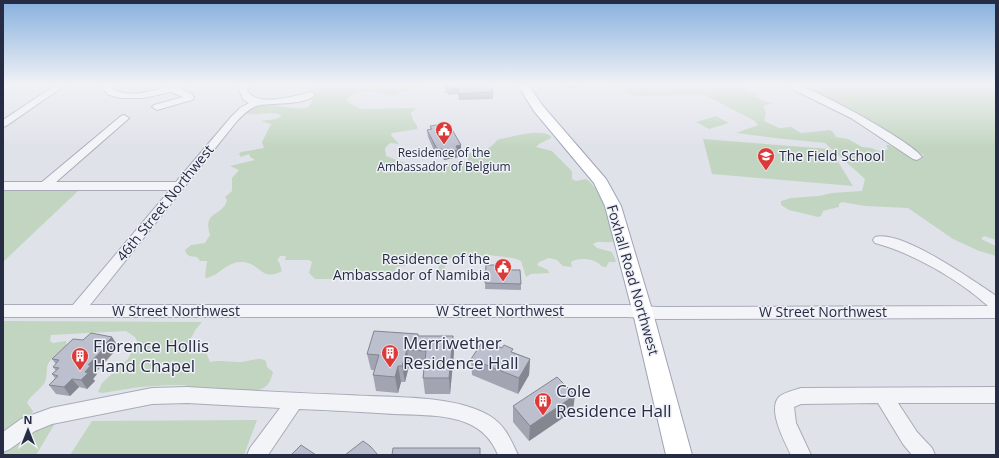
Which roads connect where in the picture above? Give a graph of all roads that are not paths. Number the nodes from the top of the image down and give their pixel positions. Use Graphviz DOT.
graph roads {
  1 [pos="31,105"];
  2 [pos="163,105"];
  3 [pos="253,105"];
  4 [pos="536,105"];
  5 [pos="835,105"];
  6 [pos="157,107"];
  7 [pos="124,118"];
  8 [pos="3,124"];
  9 [pos="917,157"];
  10 [pos="3,186"];
  11 [pos="45,186"];
  12 [pos="179,186"];
  13 [pos="880,240"];
  14 [pos="996,305"];
  15 [pos="3,311"];
  16 [pos="76,312"];
  17 [pos="996,312"];
  18 [pos="643,313"];
  19 [pos="996,395"];
  20 [pos="883,396"];
  21 [pos="294,400"];
  22 [pos="3,443"];
  23 [pos="257,455"];
  24 [pos="508,455"];
  25 [pos="679,455"];
  26 [pos="801,455"];
  27 [pos="926,455"];
  1 -- 8 [label="street"];
  2 -- 6 [label="street"];
  3 -- 12 [label="street, 46th Street Northwest"];
  4 -- 18 [label="main road, Foxhall Road Northwest"];
  5 -- 9 [label="street"];
  7 -- 11 [label="street"];
  10 -- 11 [label="street"];
  11 -- 12 [label="street"];
  12 -- 16 [label="street, 46th Street Northwest"];
  13 -- 14 [label="street"];
  15 -- 16 [label="street, W Street Northwest"];
  16 -- 18 [label="street, W Street Northwest"];
  17 -- 18 [label="street, W Street Northwest"];
  18 -- 25 [label="main road, Foxhall Road Northwest"];
  19 -- 20 [label="street"];
  20 -- 26 [label="street"];
  20 -- 27 [label="street"];
  21 -- 22 [label="street"];
  21 -- 23 [label="street"];
  21 -- 24 [label="street"];
}
